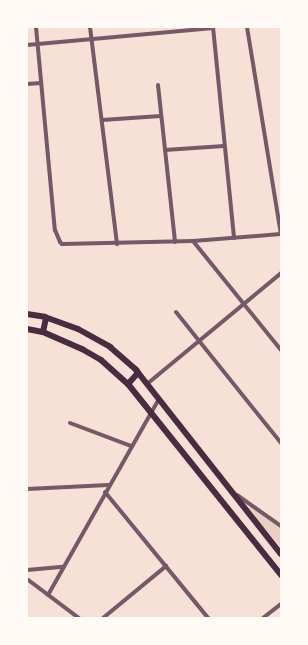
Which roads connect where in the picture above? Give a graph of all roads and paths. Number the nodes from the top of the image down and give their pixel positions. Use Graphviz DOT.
graph roads {
  1 [pos="36,27"];
  2 [pos="90,27"];
  3 [pos="213,27"];
  4 [pos="247,27"];
  5 [pos="91,39"];
  6 [pos="37,44"];
  7 [pos="27,45"];
  8 [pos="41,83"];
  9 [pos="27,84"];
  10 [pos="158,85"];
  11 [pos="161,116"];
  12 [pos="102,120"];
  13 [pos="224,146"];
  14 [pos="165,150"];
  15 [pos="281,234"];
  16 [pos="234,238"];
  17 [pos="192,241"];
  18 [pos="175,242"];
  19 [pos="117,244"];
  20 [pos="281,273"];
  21 [pos="244,304"];
  22 [pos="176,312"];
  23 [pos="27,314"];
  24 [pos="46,318"];
  25 [pos="27,329"];
  26 [pos="43,332"];
  27 [pos="199,341"];
  28 [pos="281,350"];
  29 [pos="138,373"];
  30 [pos="128,384"];
  31 [pos="147,384"];
  32 [pos="159,399"];
  33 [pos="151,413"];
  34 [pos="70,423"];
  35 [pos="281,443"];
  36 [pos="131,446"];
  37 [pos="218,476"];
  38 [pos="208,483"];
  39 [pos="108,485"];
  40 [pos="27,489"];
  41 [pos="106,492"];
  42 [pos="232,492"];
  43 [pos="281,526"];
  44 [pos="281,554"];
  45 [pos="166,566"];
  46 [pos="63,567"];
  47 [pos="27,570"];
  48 [pos="281,575"];
  49 [pos="27,579"];
  50 [pos="48,595"];
  51 [pos="281,604"];
  52 [pos="79,618"];
  53 [pos="103,618"];
  54 [pos="208,618"];
  55 [pos="263,618"];
  1 -- 6 [label="street"];
  2 -- 5 [label="street"];
  3 -- 5 [label="street"];
  3 -- 13 [label="street"];
  4 -- 15 [label="street"];
  5 -- 6 [label="street"];
  5 -- 12 [label="street"];
  6 -- 7 [label="street"];
  6 -- 8 [label="street"];
  8 -- 9 [label="street"];
  8 -- 19 [label="street"];
  10 -- 11 [label="street"];
  11 -- 12 [label="street"];
  11 -- 14 [label="street"];
  12 -- 19 [label="street"];
  13 -- 14 [label="street"];
  13 -- 16 [label="street"];
  14 -- 18 [label="street"];
  15 -- 16 [label="street"];
  16 -- 17 [label="street"];
  17 -- 18 [label="street"];
  17 -- 21 [label="street"];
  18 -- 19 [label="street"];
  20 -- 21 [label="street"];
  21 -- 27 [label="street"];
  21 -- 28 [label="street"];
  22 -- 27 [label="street"];
  23 -- 24 [label="main road"];
  24 -- 26 [label="main road"];
  24 -- 29 [label="main road"];
  25 -- 26 [label="main road"];
  26 -- 30 [label="main road"];
  27 -- 31 [label="street"];
  27 -- 35 [label="street"];
  29 -- 30 [label="main road"];
  29 -- 31 [label="main road"];
  30 -- 33 [label="main road"];
  31 -- 32 [label="main road"];
  32 -- 33 [label="street"];
  32 -- 37 [label="main road"];
  33 -- 36 [label="street"];
  33 -- 38 [label="main road"];
  34 -- 36 [label="street"];
  36 -- 39 [label="street"];
  37 -- 38 [label="main road"];
  37 -- 42 [label="main road"];
  38 -- 48 [label="main road"];
  39 -- 40 [label="street"];
  39 -- 41 [label="street"];
  41 -- 45 [label="street"];
  41 -- 46 [label="street"];
  42 -- 43 [label="street"];
  42 -- 44 [label="main road"];
  45 -- 53 [label="street"];
  45 -- 54 [label="street"];
  46 -- 47 [label="street"];
  46 -- 50 [label="street"];
  49 -- 50 [label="street"];
  50 -- 52 [label="street"];
  51 -- 55 [label="street"];
}
